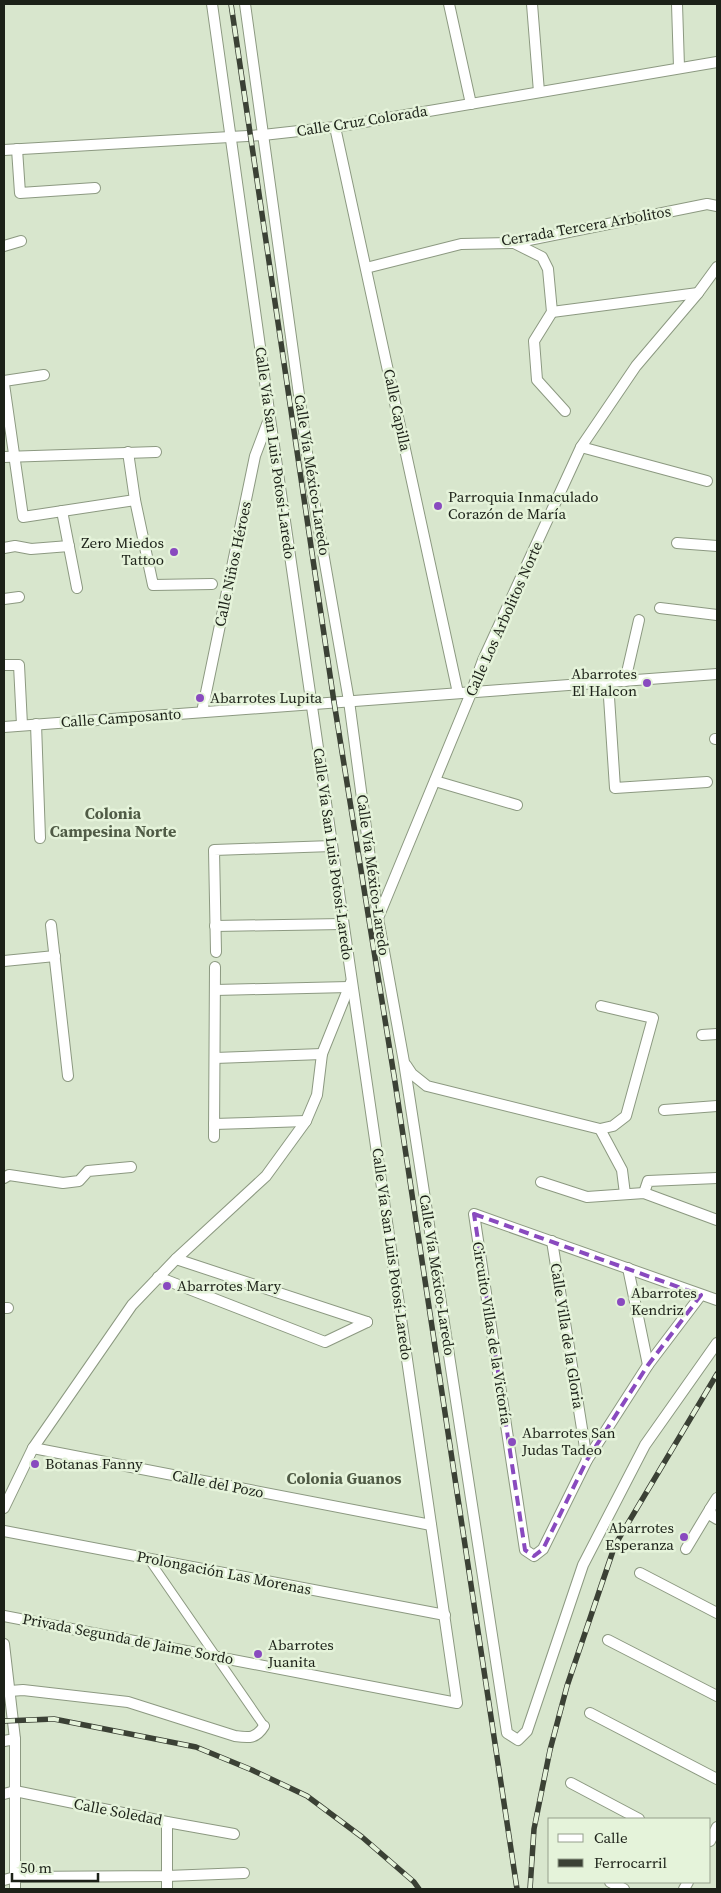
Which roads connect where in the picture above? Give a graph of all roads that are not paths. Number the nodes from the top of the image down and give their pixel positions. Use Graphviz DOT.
graph roads {
  1 [pos="212,4"];
  2 [pos="245,4"];
  3 [pos="449,4"];
  4 [pos="532,4"];
  5 [pos="677,4"];
  6 [pos="717,62"];
  7 [pos="679,67"];
  8 [pos="539,92"];
  9 [pos="471,104"];
  10 [pos="335,127"];
  11 [pos="263,135"];
  12 [pos="230,136"];
  13 [pos="18,149"];
  14 [pos="4,150"];
  15 [pos="95,188"];
  16 [pos="717,206"];
  17 [pos="20,241"];
  18 [pos="514,243"];
  19 [pos="4,246"];
  20 [pos="717,267"];
  21 [pos="366,268"];
  22 [pos="698,293"];
  23 [pos="552,312"];
  24 [pos="44,375"];
  25 [pos="4,382"];
  26 [pos="565,411"];
  27 [pos="270,418"];
  28 [pos="581,447"];
  29 [pos="128,452"];
  30 [pos="156,452"];
  31 [pos="9,457"];
  32 [pos="707,481"];
  33 [pos="135,500"];
  34 [pos="62,511"];
  35 [pos="677,543"];
  36 [pos="69,546"];
  37 [pos="717,546"];
  38 [pos="4,548"];
  39 [pos="212,584"];
  40 [pos="77,588"];
  41 [pos="19,597"];
  42 [pos="4,599"];
  43 [pos="660,608"];
  44 [pos="717,615"];
  45 [pos="639,620"];
  46 [pos="4,665"];
  47 [pos="717,674"];
  48 [pos="625,681"];
  49 [pos="608,682"];
  50 [pos="458,693"];
  51 [pos="471,693"];
  52 [pos="349,701"];
  53 [pos="311,704"];
  54 [pos="202,712"];
  55 [pos="36,724"];
  56 [pos="22,725"];
  57 [pos="4,727"];
  58 [pos="434,781"];
  59 [pos="707,782"];
  60 [pos="517,805"];
  61 [pos="40,838"];
  62 [pos="332,846"];
  63 [pos="378,918"];
  64 [pos="343,924"];
  65 [pos="51,925"];
  66 [pos="215,926"];
  67 [pos="216,952"];
  68 [pos="55,956"];
  69 [pos="4,961"];
  70 [pos="215,967"];
  71 [pos="351,984"];
  72 [pos="215,990"];
  73 [pos="601,1006"];
  74 [pos="717,1034"];
  75 [pos="702,1035"];
  76 [pos="322,1054"];
  77 [pos="215,1058"];
  78 [pos="404,1062"];
  79 [pos="68,1076"];
  80 [pos="717,1106"];
  81 [pos="664,1110"];
  82 [pos="306,1121"];
  83 [pos="214,1124"];
  84 [pos="600,1129"];
  85 [pos="214,1137"];
  86 [pos="131,1167"];
  87 [pos="4,1178"];
  88 [pos="717,1178"];
  89 [pos="541,1182"];
  90 [pos="644,1193"];
  91 [pos="624,1194"];
  92 [pos="717,1220"];
  93 [pos="552,1241"];
  94 [pos="176,1258"];
  95 [pos="628,1268"];
  96 [pos="158,1277"];
  97 [pos="701,1295"];
  98 [pos="717,1300"];
  99 [pos="717,1343"];
  100 [pos="648,1365"];
  101 [pos="33,1448"];
  102 [pos="587,1460"];
  103 [pos="717,1498"];
  104 [pos="4,1508"];
  105 [pos="710,1509"];
  106 [pos="717,1519"];
  107 [pos="432,1525"];
  108 [pos="4,1531"];
  109 [pos="686,1549"];
  110 [pos="148,1558"];
  111 [pos="640,1573"];
  112 [pos="717,1614"];
  113 [pos="4,1616"];
  114 [pos="444,1616"];
  115 [pos="608,1640"];
  116 [pos="4,1644"];
  117 [pos="216,1656"];
  118 [pos="10,1691"];
  119 [pos="717,1696"];
  120 [pos="457,1703"];
  121 [pos="590,1713"];
  122 [pos="264,1726"];
  123 [pos="15,1740"];
  124 [pos="4,1741"];
  125 [pos="717,1779"];
  126 [pos="571,1783"];
  127 [pos="15,1791"];
  128 [pos="4,1794"];
  129 [pos="637,1818"];
  130 [pos="167,1822"];
  131 [pos="717,1827"];
  132 [pos="234,1834"];
  133 [pos="711,1839"];
  134 [pos="244,1873"];
  135 [pos="168,1876"];
  136 [pos="15,1878"];
  137 [pos="4,1880"];
  138 [pos="612,1883"];
  139 [pos="15,1889"];
  140 [pos="167,1889"];
  141 [pos="624,1889"];
  1 -- 12 [label="street, Calle Vía San Luis Potosí-Laredo"];
  2 -- 11 [label="street, Calle Vía México-Laredo"];
  3 -- 9 [label="street"];
  4 -- 8 [label="street"];
  5 -- 7 [label="street"];
  6 -- 7 [label="street, Calle Cruz Colorada"];
  7 -- 8 [label="street, Calle Cruz Colorada"];
  8 -- 9 [label="street, Calle Cruz Colorada"];
  9 -- 10 [label="street, Calle Cruz Colorada"];
  10 -- 11 [label="street, Calle Cruz Colorada"];
  10 -- 21 [label="street, Calle Capilla"];
  11 -- 12 [label="street, Calle Cruz Colorada"];
  11 -- 52 [label="street, Calle Vía México-Laredo"];
  12 -- 13 [label="street, Calle Cruz Colorada"];
  12 -- 27 [label="street, Calle Vía San Luis Potosí-Laredo"];
  13 -- 14 [label="street, Calle Cruz Colorada"];
  13 -- 15 [label="street"];
  16 -- 18 [label="street, Cerrada Tercera Arbolitos"];
  17 -- 19 [label="street"];
  18 -- 21 [label="street, Cerrada Tercera Arbolitos"];
  18 -- 23 [label="street"];
  20 -- 22 [label="street, Calle Los Arbolitos Norte"];
  21 -- 50 [label="street, Calle Capilla"];
  22 -- 23 [label="street"];
  22 -- 28 [label="street, Calle Los Arbolitos Norte"];
  23 -- 26 [label="street"];
  24 -- 25 [label="street"];
  25 -- 31 [label="street"];
  27 -- 53 [label="street, Calle Vía San Luis Potosí-Laredo"];
  27 -- 54 [label="street, Calle Niños Héroes"];
  28 -- 32 [label="street"];
  28 -- 51 [label="street, Calle Los Arbolitos Norte"];
  29 -- 30 [label="street"];
  29 -- 31 [label="street"];
  29 -- 33 [label="street"];
  31 -- 34 [label="street"];
  33 -- 34 [label="street"];
  33 -- 39 [label="street"];
  34 -- 36 [label="street"];
  35 -- 37 [label="street"];
  36 -- 38 [label="street"];
  36 -- 40 [label="street"];
  41 -- 42 [label="street"];
  43 -- 44 [label="street"];
  45 -- 48 [label="street"];
  46 -- 56 [label="street"];
  47 -- 48 [label="street, Calle Camposanto"];
  48 -- 49 [label="street, Calle Camposanto"];
  49 -- 51 [label="street, Calle Camposanto"];
  49 -- 59 [label="street"];
  50 -- 51 [label="street, Calle Camposanto"];
  50 -- 52 [label="street, Calle Camposanto"];
  51 -- 58 [label="street, Calle Los Arbolitos Norte"];
  52 -- 53 [label="street, Calle Camposanto"];
  52 -- 63 [label="street, Calle Vía México-Laredo"];
  53 -- 54 [label="street, Calle Camposanto"];
  53 -- 62 [label="street, Calle Vía San Luis Potosí-Laredo"];
  54 -- 55 [label="street, Calle Camposanto"];
  55 -- 56 [label="street, Calle Camposanto"];
  55 -- 61 [label="street"];
  56 -- 57 [label="street, Calle Camposanto"];
  58 -- 60 [label="street"];
  58 -- 63 [label="street, Calle Los Arbolitos Norte"];
  62 -- 64 [label="street, Calle Vía San Luis Potosí-Laredo"];
  62 -- 66 [label="street"];
  63 -- 78 [label="street, Calle Vía México-Laredo"];
  64 -- 66 [label="street"];
  64 -- 71 [label="street, Calle Vía San Luis Potosí-Laredo"];
  65 -- 68 [label="street"];
  66 -- 67 [label="street"];
  68 -- 69 [label="street"];
  68 -- 79 [label="street"];
  70 -- 72 [label="street"];
  71 -- 72 [label="street"];
  71 -- 76 [label="street"];
  71 -- 107 [label="street, Calle Vía San Luis Potosí-Laredo"];
  72 -- 77 [label="street"];
  73 -- 84 [label="street"];
  74 -- 75 [label="street"];
  76 -- 77 [label="street"];
  76 -- 82 [label="street"];
  77 -- 83 [label="street"];
  78 -- 84 [label="street"];
  78 -- 99 [label="street, Calle Vía México-Laredo"];
  80 -- 81 [label="street"];
  82 -- 83 [label="street"];
  82 -- 94 [label="street"];
  83 -- 85 [label="street"];
  84 -- 91 [label="street"];
  86 -- 87 [label="street"];
  88 -- 90 [label="street"];
  89 -- 91 [label="street"];
  90 -- 91 [label="street"];
  90 -- 92 [label="street"];
  93 -- 95 [label="street, Circuito Villas de la Victoría"];
  93 -- 102 [label="street, Calle Villa de la Gloria"];
  93 -- 102 [label="street, Circuito Villas de la Victoría"];
  94 -- 96 [label="street"];
  94 -- 96 [label="street"];
  95 -- 97 [label="street, Circuito Villas de la Victoría"];
  95 -- 100 [label="street"];
  96 -- 101 [label="street"];
  97 -- 98 [label="street, Circuito Villas de la Victoría"];
  97 -- 100 [label="street, Circuito Villas de la Victoría"];
  100 -- 102 [label="street, Circuito Villas de la Victoría"];
  101 -- 104 [label="street"];
  101 -- 107 [label="street, Calle del Pozo"];
  103 -- 105 [label="street"];
  105 -- 106 [label="street"];
  105 -- 109 [label="street"];
  107 -- 114 [label="street, Calle Vía San Luis Potosí-Laredo"];
  108 -- 110 [label="street, Prolongación Las Morenas"];
  110 -- 114 [label="street, Prolongación Las Morenas"];
  110 -- 117 [label="street"];
  111 -- 112 [label="street"];
  113 -- 117 [label="street, Privada Segunda de Jaime Sordo"];
  114 -- 120 [label="street, Calle Vía San Luis Potosí-Laredo"];
  115 -- 119 [label="street"];
  116 -- 118 [label="street"];
  117 -- 120 [label="street, Privada Segunda de Jaime Sordo"];
  117 -- 122 [label="street"];
  118 -- 122 [label="street"];
  118 -- 123 [label="street"];
  121 -- 125 [label="street"];
  123 -- 124 [label="street"];
  123 -- 127 [label="street"];
  126 -- 129 [label="street"];
  127 -- 128 [label="street, Calle Soledad"];
  127 -- 130 [label="street, Calle Soledad"];
  127 -- 136 [label="street"];
  130 -- 132 [label="street, Calle Soledad"];
  130 -- 135 [label="street"];
  131 -- 133 [label="street"];
  134 -- 135 [label="street"];
  135 -- 136 [label="street"];
  135 -- 140 [label="street"];
  136 -- 137 [label="street"];
  136 -- 139 [label="street"];
  138 -- 141 [label="street"];
}
